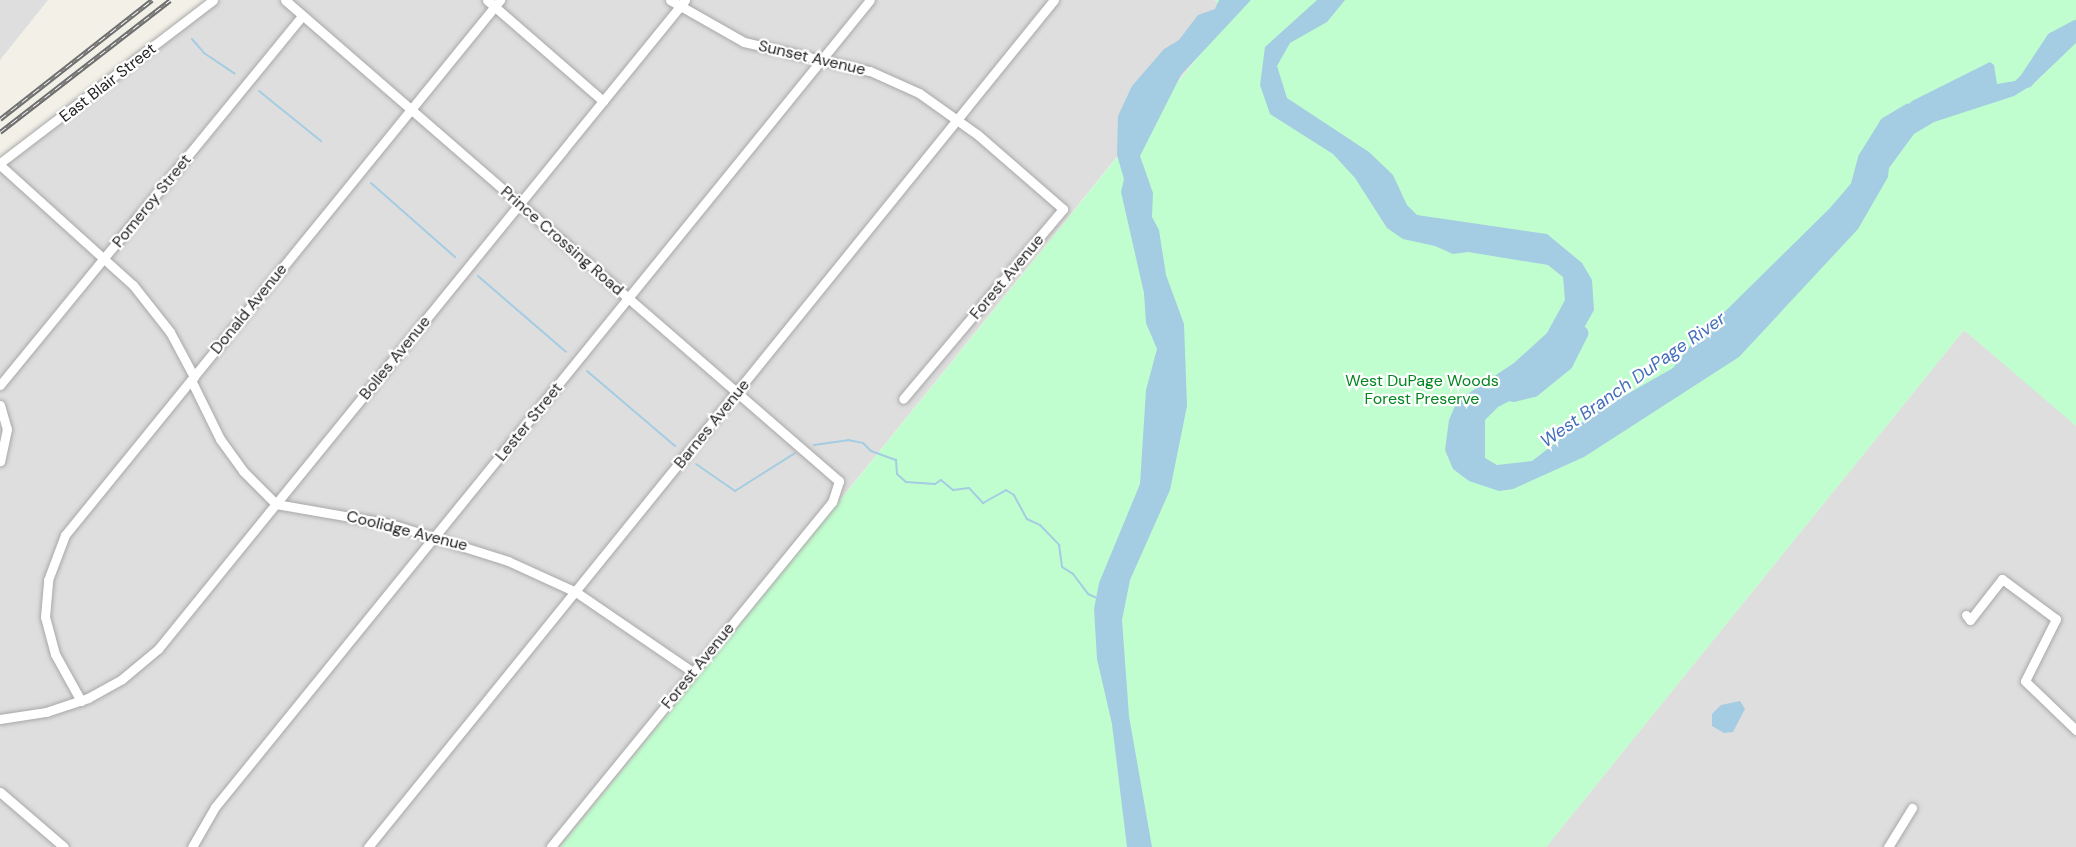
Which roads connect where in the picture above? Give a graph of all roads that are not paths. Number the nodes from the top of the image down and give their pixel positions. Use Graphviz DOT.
graph roads {
  1 [pos="213,0"];
  2 [pos="285,0"];
  3 [pos="670,0"];
  4 [pos="870,0"];
  5 [pos="1054,0"];
  6 [pos="494,2"];
  7 [pos="683,3"];
  8 [pos="302,16"];
  9 [pos="821,61"];
  10 [pos="603,101"];
  11 [pos="411,109"];
  12 [pos="958,120"];
  13 [pos="0,164"];
  14 [pos="520,204"];
  15 [pos="1063,209"];
  16 [pos="105,259"];
  17 [pos="629,299"];
  18 [pos="193,379"];
  19 [pos="0,385"];
  20 [pos="737,393"];
  21 [pos="903,399"];
  22 [pos="0,405"];
  23 [pos="0,460"];
  24 [pos="839,481"];
  25 [pos="276,504"];
  26 [pos="437,535"];
  27 [pos="576,592"];
  28 [pos="1966,615"];
  29 [pos="693,672"];
  30 [pos="85,699"];
  31 [pos="0,719"];
  32 [pos="2076,730"];
  33 [pos="0,792"];
  34 [pos="1912,808"];
  35 [pos="64,847"];
  36 [pos="192,847"];
  37 [pos="368,847"];
  38 [pos="550,847"];
  39 [pos="1888,847"];
  1 -- 13 [label="street, East Blair Street"];
  2 -- 8 [label="street, Prince Crossing Road"];
  3 -- 7 [label="street, Sunset Avenue"];
  4 -- 9 [label="street, Lester Street"];
  5 -- 12 [label="street, Barnes Avenue"];
  6 -- 10 [label="street"];
  6 -- 11 [label="street, Donald Avenue"];
  7 -- 9 [label="street, Sunset Avenue"];
  7 -- 10 [label="street, Bolles Avenue"];
  8 -- 11 [label="street, Prince Crossing Road"];
  8 -- 16 [label="street, Pomeroy Street"];
  9 -- 12 [label="street, Sunset Avenue"];
  9 -- 17 [label="street, Lester Street"];
  10 -- 14 [label="street, Bolles Avenue"];
  11 -- 14 [label="street, Prince Crossing Road"];
  11 -- 18 [label="street, Donald Avenue"];
  12 -- 15 [label="street, Sunset Avenue"];
  12 -- 20 [label="street, Barnes Avenue"];
  13 -- 16 [label="street"];
  14 -- 17 [label="street, Prince Crossing Road"];
  14 -- 25 [label="street, Bolles Avenue"];
  15 -- 21 [label="street, Forest Avenue"];
  16 -- 18 [label="street"];
  16 -- 19 [label="street, Pomeroy Street"];
  17 -- 20 [label="street, Prince Crossing Road"];
  17 -- 26 [label="street, Lester Street"];
  18 -- 25 [label="street"];
  18 -- 30 [label="street, Donald Avenue"];
  20 -- 24 [label="street, Prince Crossing Road"];
  20 -- 27 [label="street, Barnes Avenue"];
  22 -- 23 [label="street"];
  24 -- 29 [label="street, Forest Avenue"];
  25 -- 26 [label="street, Coolidge Avenue"];
  25 -- 30 [label="street, Bolles Avenue"];
  26 -- 27 [label="street, Coolidge Avenue"];
  26 -- 36 [label="street, Lester Street"];
  27 -- 29 [label="street, Coolidge Avenue"];
  27 -- 37 [label="street, Barnes Avenue"];
  28 -- 32 [label="street"];
  29 -- 38 [label="street, Forest Avenue"];
  30 -- 31 [label="street, Bolles Avenue"];
  33 -- 35 [label="street"];
  34 -- 39 [label="street"];
}
